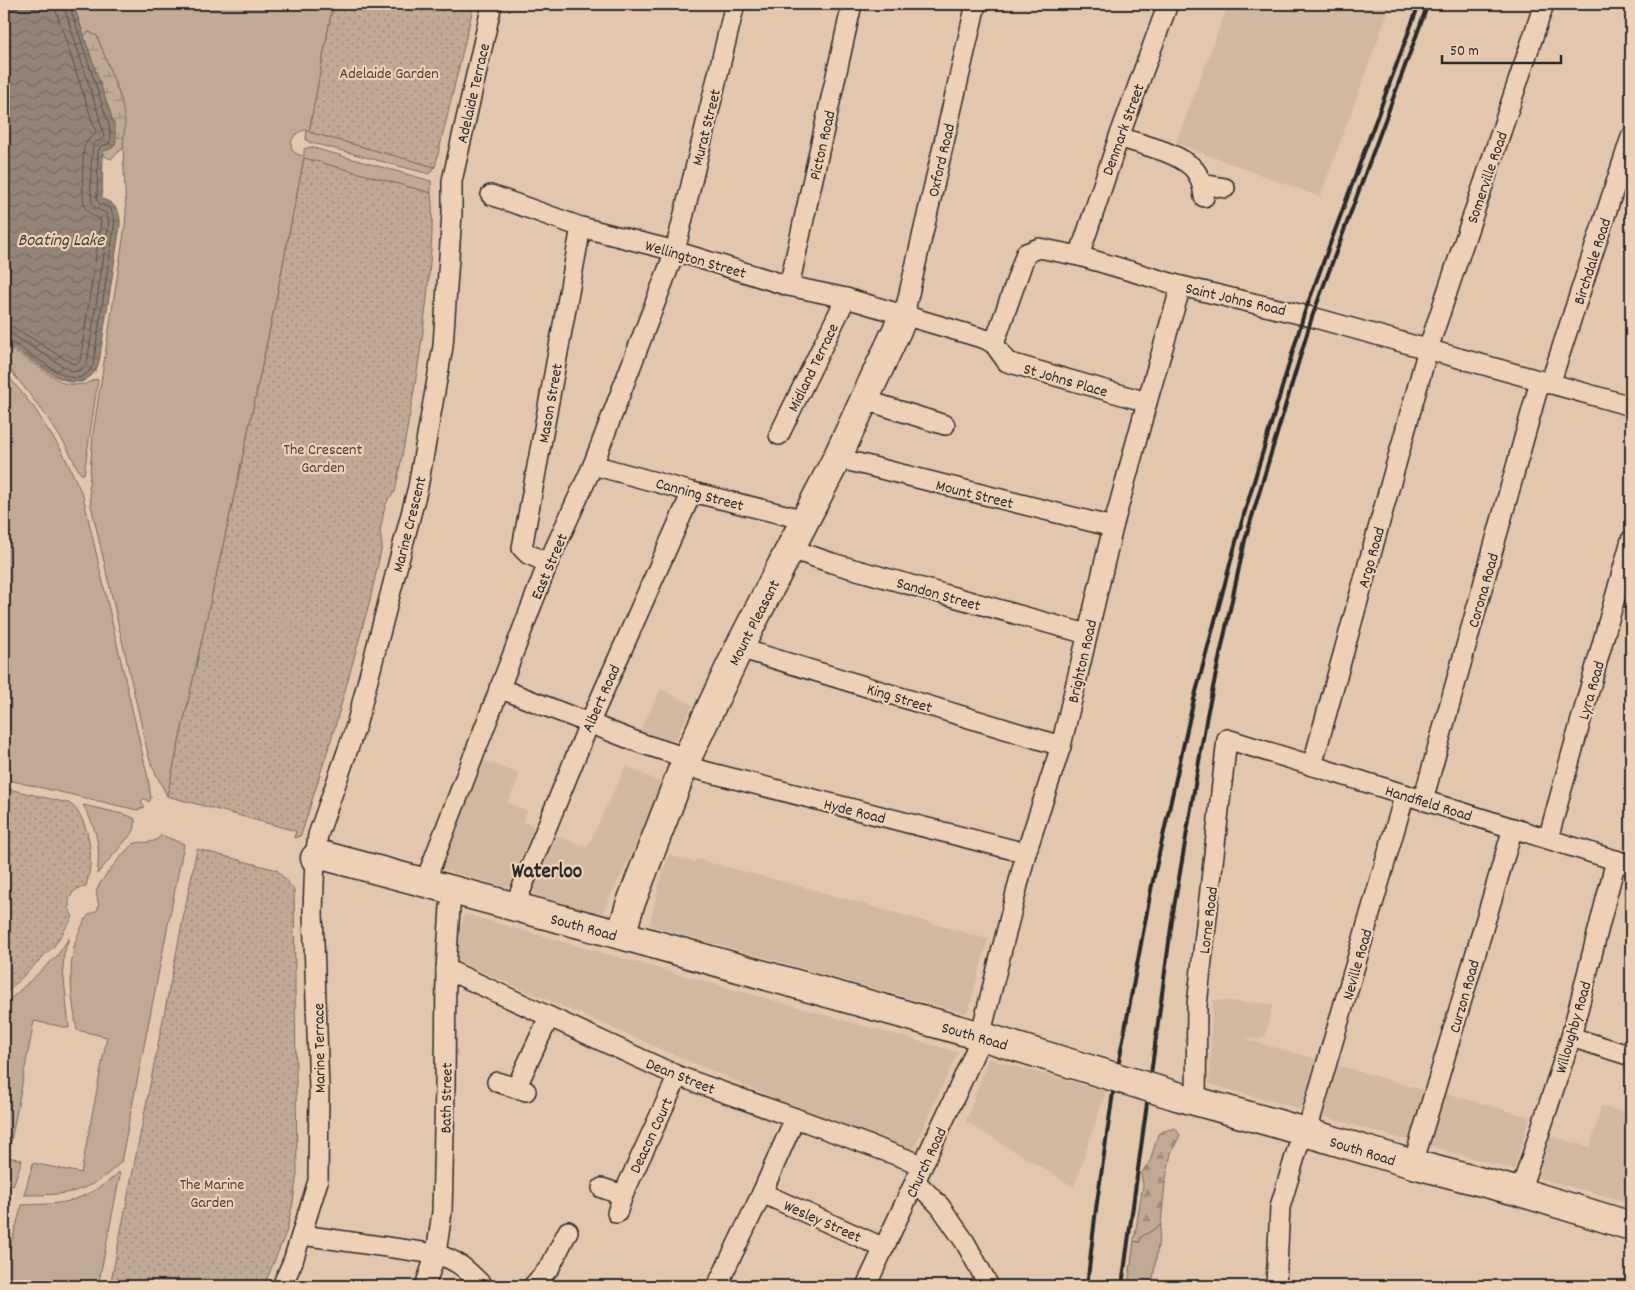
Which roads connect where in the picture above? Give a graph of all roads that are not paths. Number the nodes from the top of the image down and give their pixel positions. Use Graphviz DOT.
graph roads {
  1 [pos="492,4"];
  2 [pos="735,4"];
  3 [pos="852,4"];
  4 [pos="976,4"];
  5 [pos="1168,4"];
  6 [pos="1544,4"];
  7 [pos="1119,137"];
  8 [pos="1631,137"];
  9 [pos="452,181"];
  10 [pos="1225,188"];
  11 [pos="491,195"];
  12 [pos="581,227"];
  13 [pos="675,251"];
  14 [pos="1078,256"];
  15 [pos="789,286"];
  16 [pos="1181,286"];
  17 [pos="846,298"];
  18 [pos="904,315"];
  19 [pos="994,344"];
  20 [pos="1428,349"];
  21 [pos="1545,382"];
  22 [pos="865,400"];
  23 [pos="1147,402"];
  24 [pos="1631,406"];
  25 [pos="945,425"];
  26 [pos="779,435"];
  27 [pos="837,458"];
  28 [pos="594,465"];
  29 [pos="692,492"];
  30 [pos="806,520"];
  31 [pos="1113,527"];
  32 [pos="1631,540"];
  33 [pos="791,549"];
  34 [pos="548,563"];
  35 [pos="1087,634"];
  36 [pos="739,648"];
  37 [pos="499,688"];
  38 [pos="589,724"];
  39 [pos="1228,739"];
  40 [pos="1061,746"];
  41 [pos="685,762"];
  42 [pos="1312,766"];
  43 [pos="1405,794"];
  44 [pos="1423,800"];
  45 [pos="1513,828"];
  46 [pos="1548,839"];
  47 [pos="1026,853"];
  48 [pos="315,858"];
  49 [pos="1623,863"];
  50 [pos="425,882"];
  51 [pos="450,907"];
  52 [pos="514,907"];
  53 [pos="621,936"];
  54 [pos="446,970"];
  55 [pos="549,1016"];
  56 [pos="980,1036"];
  57 [pos="1571,1037"];
  58 [pos="1631,1056"];
  59 [pos="678,1076"];
  60 [pos="497,1082"];
  61 [pos="1186,1098"];
  62 [pos="795,1118"];
  63 [pos="1304,1132"];
  64 [pos="1413,1164"];
  65 [pos="919,1173"];
  66 [pos="602,1188"];
  67 [pos="1520,1192"];
  68 [pos="762,1193"];
  69 [pos="1631,1226"];
  70 [pos="568,1231"];
  71 [pos="302,1235"];
  72 [pos="884,1248"];
  73 [pos="436,1254"];
  74 [pos="282,1286"];
  75 [pos="425,1286"];
  76 [pos="483,1286"];
  77 [pos="533,1286"];
  78 [pos="717,1286"];
  79 [pos="866,1286"];
  80 [pos="989,1286"];
  81 [pos="1276,1286"];
  1 -- 9 [label="street, Adelaide Terrace"];
  2 -- 13 [label="street, Murat Street"];
  3 -- 15 [label="street, Picton Road"];
  4 -- 18 [label="street, Oxford Road"];
  5 -- 7 [label="street, Denmark Street"];
  6 -- 20 [label="street, Somerville Road"];
  7 -- 10 [label="street"];
  7 -- 14 [label="street, Denmark Street"];
  8 -- 21 [label="street, Birchdale Road"];
  9 -- 48 [label="street, Marine Crescent"];
  11 -- 12 [label="street, Wellington Street"];
  12 -- 13 [label="street, Wellington Street"];
  12 -- 34 [label="street, Mason Street"];
  13 -- 15 [label="street, Wellington Street"];
  13 -- 28 [label="street, East Street"];
  14 -- 16 [label="street, Saint Johns Road"];
  14 -- 19 [label="street, Saint Johns Road"];
  15 -- 17 [label="street, Wellington Street"];
  16 -- 20 [label="street, Saint Johns Road"];
  16 -- 23 [label="street, Brighton Road"];
  17 -- 18 [label="street, Wellington Street"];
  17 -- 26 [label="street, Midland Terrace"];
  18 -- 19 [label="street"];
  18 -- 22 [label="street, Mount Pleasant"];
  19 -- 23 [label="street, St Johns Place"];
  20 -- 21 [label="street, Saint Johns Road"];
  20 -- 42 [label="street, Argo Road"];
  21 -- 24 [label="street, Saint Johns Road"];
  21 -- 44 [label="street, Corona Road"];
  22 -- 25 [label="street"];
  22 -- 27 [label="street, Mount Pleasant"];
  23 -- 31 [label="street, Brighton Road"];
  27 -- 30 [label="street, Mount Pleasant"];
  27 -- 31 [label="street, Mount Street"];
  28 -- 29 [label="street, Canning Street"];
  28 -- 34 [label="street, East Street"];
  29 -- 30 [label="street, Canning Street"];
  29 -- 38 [label="street, Albert Road"];
  30 -- 33 [label="street, Mount Pleasant"];
  31 -- 35 [label="street, Brighton Road"];
  32 -- 46 [label="street, Lyra Road"];
  33 -- 35 [label="street, Sandon Street"];
  33 -- 36 [label="street, Mount Pleasant"];
  34 -- 37 [label="street, East Street"];
  35 -- 40 [label="street, Brighton Road"];
  36 -- 40 [label="street, King Street"];
  36 -- 41 [label="street, Mount Pleasant"];
  37 -- 38 [label="street, Hyde Road"];
  37 -- 50 [label="street, East Street"];
  38 -- 41 [label="street, Hyde Road"];
  38 -- 52 [label="street, Albert Road"];
  39 -- 42 [label="street, Handfield Road"];
  39 -- 61 [label="street, Lorne Road"];
  40 -- 47 [label="street, Brighton Road"];
  41 -- 47 [label="street, Hyde Road"];
  41 -- 53 [label="street, Mount Pleasant"];
  42 -- 43 [label="street, Handfield Road"];
  43 -- 44 [label="street, Handfield Road"];
  43 -- 63 [label="street, Neville Road"];
  44 -- 45 [label="street, Handfield Road"];
  45 -- 46 [label="street, Handfield Road"];
  45 -- 64 [label="street, Curzon Road"];
  46 -- 49 [label="street, Handfield Road"];
  47 -- 56 [label="street, Brighton Road"];
  48 -- 50 [label="street, South Road"];
  48 -- 71 [label="street, Marine Terrace"];
  49 -- 57 [label="street, Willoughby Road"];
  50 -- 52 [label="street, South Road"];
  51 -- 54 [label="street, Bath Street"];
  52 -- 53 [label="street, South Road"];
  53 -- 56 [label="street, South Road"];
  54 -- 55 [label="street, Dean Street"];
  54 -- 73 [label="street, Bath Street"];
  55 -- 59 [label="street, Dean Street"];
  55 -- 60 [label="street"];
  56 -- 61 [label="street, South Road, bridge"];
  56 -- 65 [label="street, Church Road"];
  57 -- 58 [label="street"];
  57 -- 67 [label="street, Willoughby Road"];
  59 -- 62 [label="street, Dean Street"];
  59 -- 66 [label="street, Deacon Court"];
  61 -- 63 [label="street, South Road"];
  62 -- 65 [label="street, Dean Street"];
  62 -- 68 [label="street"];
  63 -- 64 [label="street, South Road"];
  63 -- 81 [label="street, Neville Road"];
  64 -- 67 [label="street, South Road"];
  65 -- 72 [label="street, Church Road"];
  65 -- 80 [label="street"];
  67 -- 69 [label="street, South Road"];
  68 -- 72 [label="street, Wesley Street"];
  68 -- 78 [label="street"];
  70 -- 77 [label="street"];
  71 -- 73 [label="street"];
  71 -- 74 [label="street, Marine Terrace"];
  72 -- 79 [label="street, Church Road"];
  73 -- 75 [label="street, Bath Street"];
  73 -- 76 [label="street"];
}
